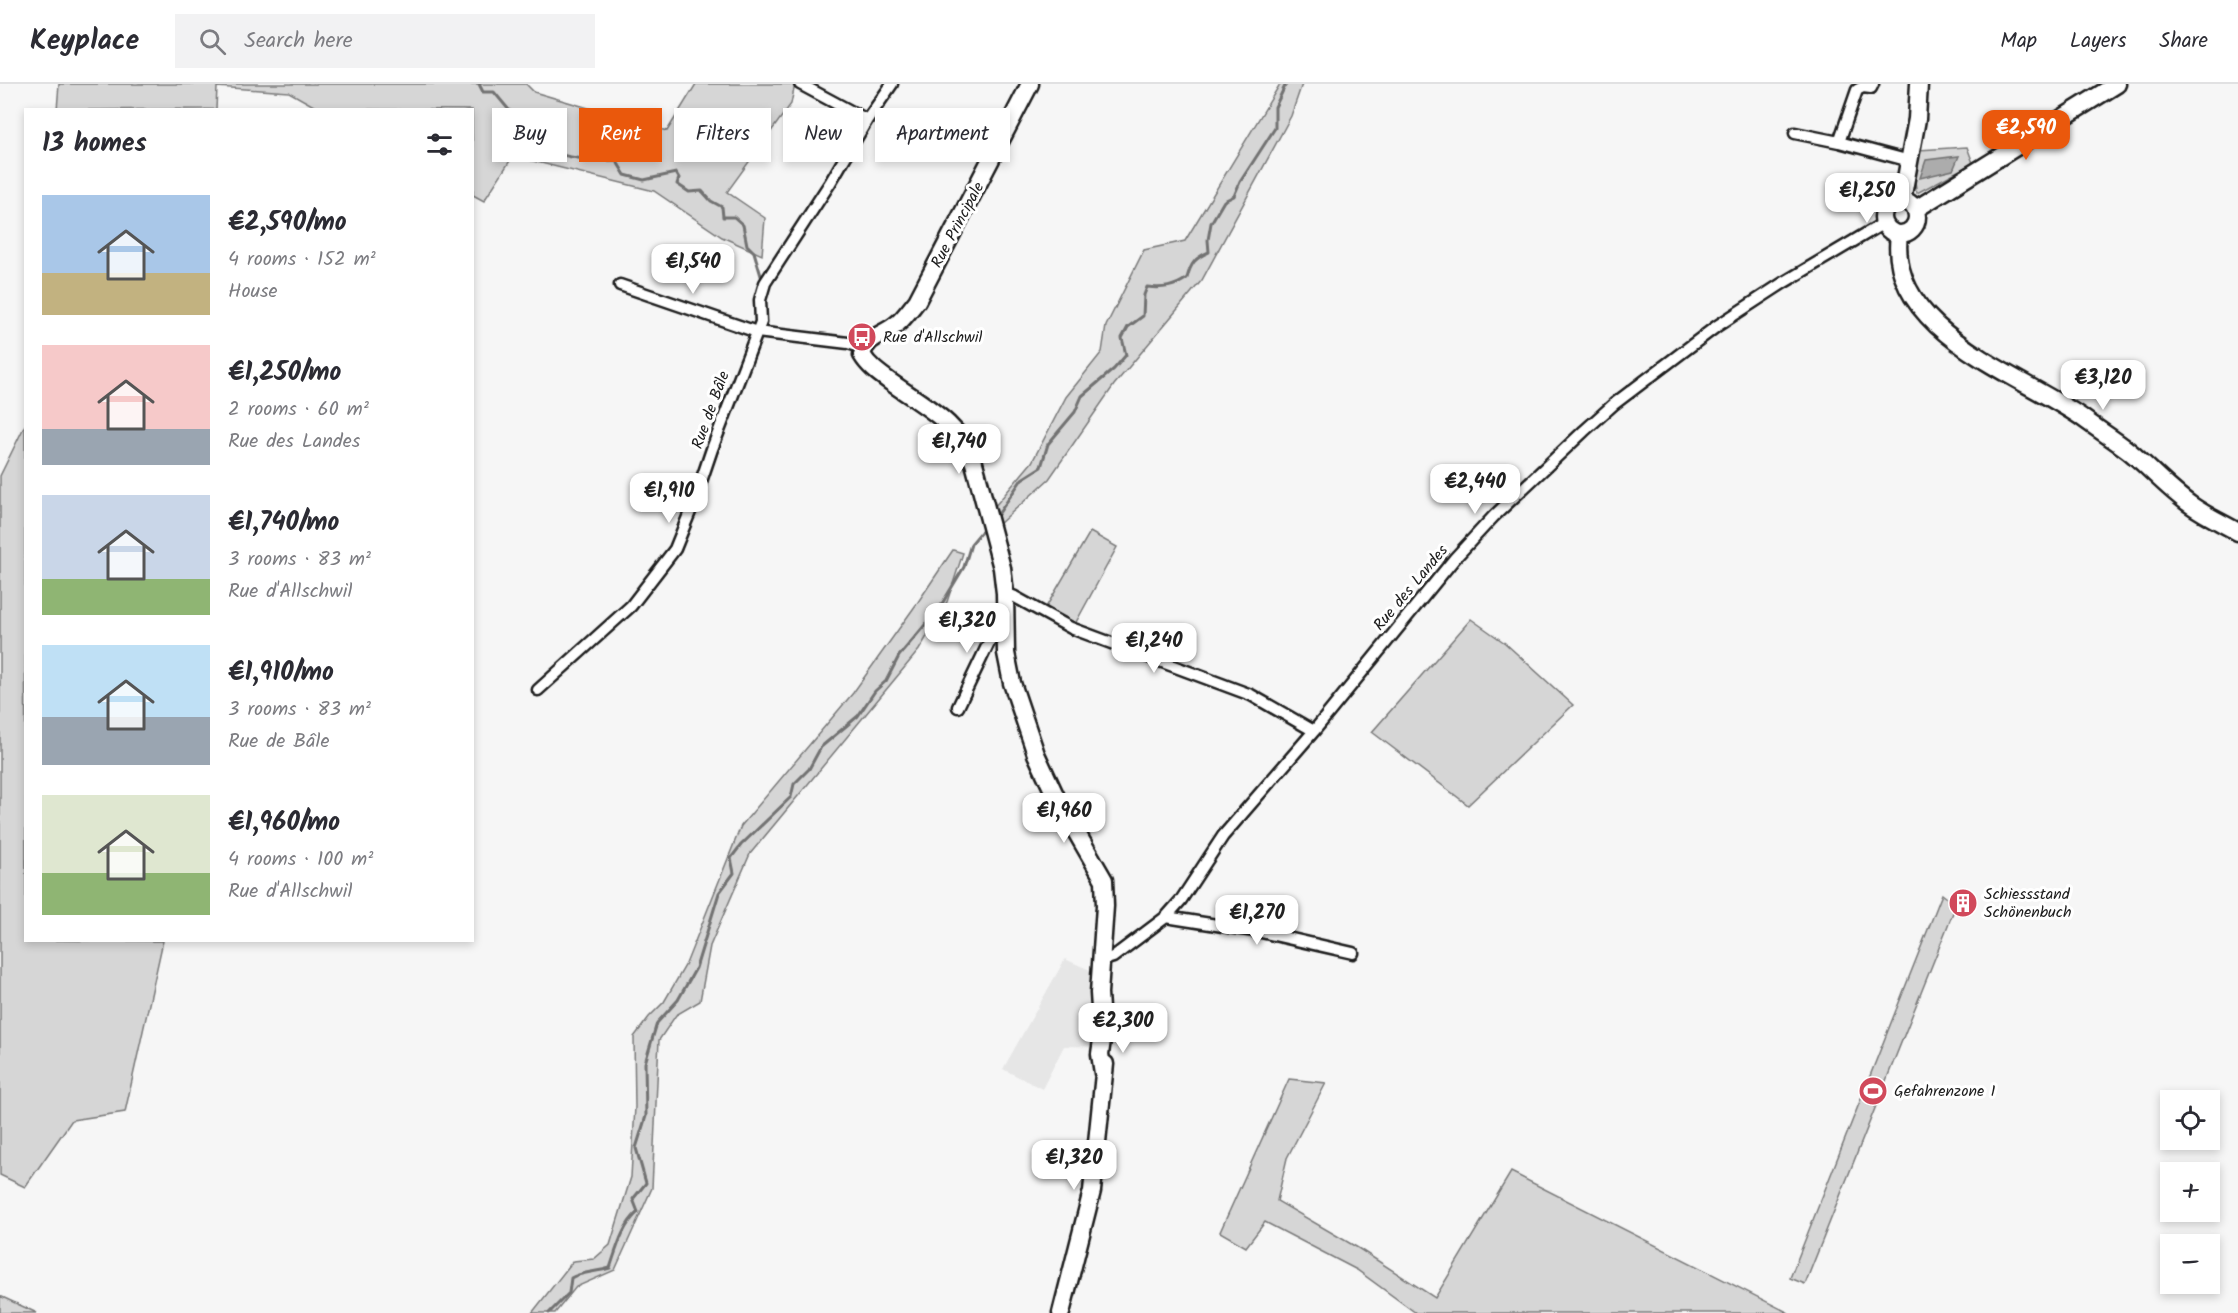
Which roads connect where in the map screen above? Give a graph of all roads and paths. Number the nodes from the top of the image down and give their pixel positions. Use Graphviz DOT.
graph roads {
  1 [pos="800,84"];
  2 [pos="892,84"];
  3 [pos="1030,84"];
  4 [pos="1873,84"];
  5 [pos="1919,84"];
  6 [pos="2117,84"];
  7 [pos="867,120"];
  8 [pos="1795,132"];
  9 [pos="1839,142"];
  10 [pos="1910,161"];
  11 [pos="1909,204"];
  12 [pos="1884,223"];
  13 [pos="1899,235"];
  14 [pos="620,285"];
  15 [pos="757,332"];
  16 [pos="863,348"];
  17 [pos="2238,532"];
  18 [pos="1005,593"];
  19 [pos="1005,617"];
  20 [pos="538,690"];
  21 [pos="958,708"];
  22 [pos="1314,731"];
  23 [pos="1166,917"];
  24 [pos="1353,953"];
  25 [pos="1100,961"];
  26 [pos="1061,1313"];
  1 -- 7 [label="street"];
  2 -- 7 [label="street, Rue de Bâle"];
  3 -- 16 [label="street, Rue Principale"];
  4 -- 9 [label="street"];
  5 -- 10 [label="street"];
  6 -- 11 [label="street"];
  7 -- 15 [label="street, Rue de Bâle"];
  8 -- 9 [label="street"];
  9 -- 10 [label="street"];
  10 -- 11 [label="street"];
  11 -- 12 [label="street"];
  11 -- 13 [label="street"];
  12 -- 13 [label="street"];
  12 -- 22 [label="street, Rue des Landes"];
  13 -- 17 [label="street"];
  14 -- 15 [label="street"];
  15 -- 16 [label="street"];
  15 -- 20 [label="street, Rue de Bâle"];
  16 -- 18 [label="street"];
  18 -- 19 [label="street"];
  18 -- 22 [label="street"];
  19 -- 21 [label="street"];
  19 -- 25 [label="street"];
  22 -- 23 [label="street, Rue des Landes"];
  23 -- 24 [label="street"];
  23 -- 25 [label="street, Rue des Landes"];
  25 -- 26 [label="street"];
}
